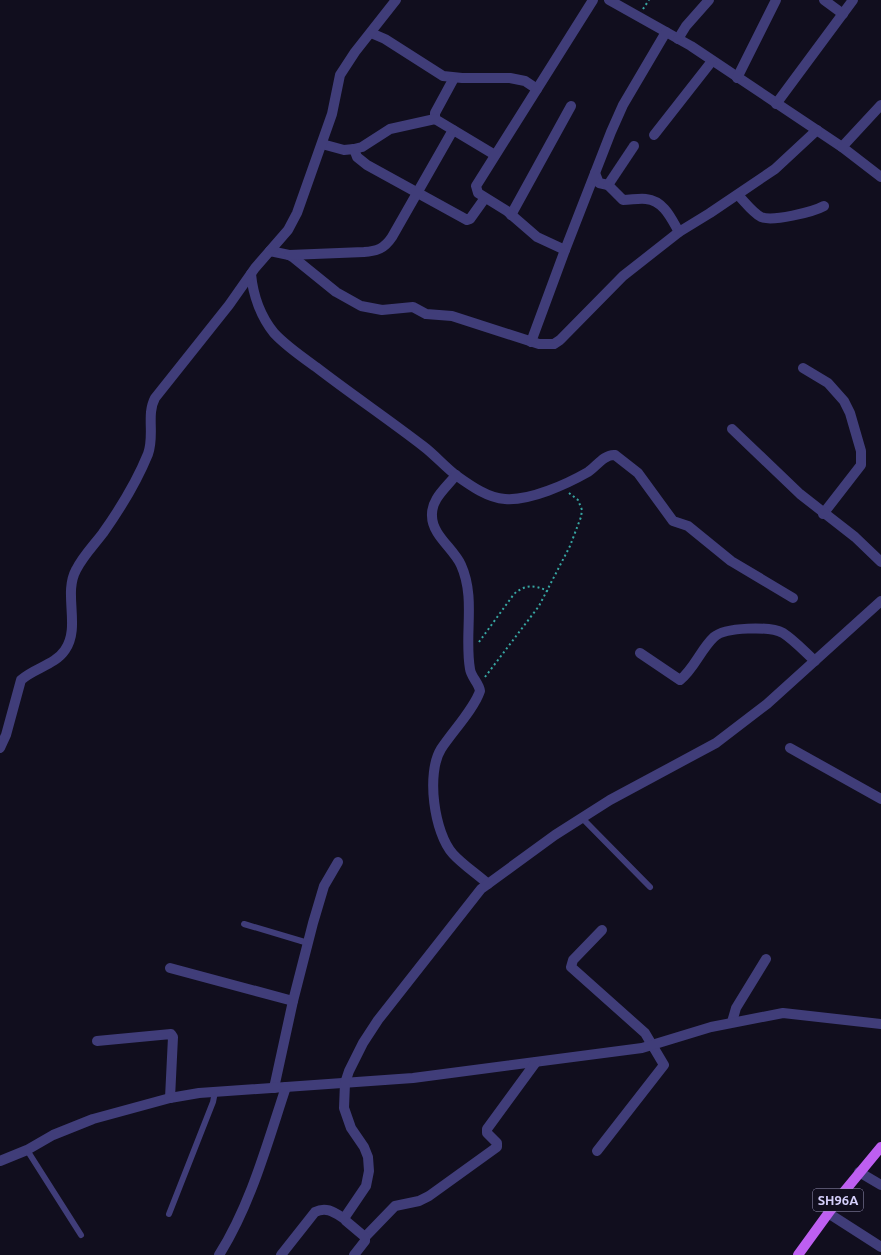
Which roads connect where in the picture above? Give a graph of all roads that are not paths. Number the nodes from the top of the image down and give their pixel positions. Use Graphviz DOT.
graph roads {
  1 [pos="396,0"];
  2 [pos="593,0"];
  3 [pos="609,0"];
  4 [pos="709,0"];
  5 [pos="776,0"];
  6 [pos="824,0"];
  7 [pos="853,0"];
  8 [pos="843,14"];
  9 [pos="666,32"];
  10 [pos="371,33"];
  11 [pos="678,39"];
  12 [pos="712,60"];
  13 [pos="454,78"];
  14 [pos="737,78"];
  15 [pos="537,89"];
  16 [pos="776,104"];
  17 [pos="881,105"];
  18 [pos="571,106"];
  19 [pos="435,118"];
  20 [pos="453,130"];
  21 [pos="817,130"];
  22 [pos="654,135"];
  23 [pos="322,144"];
  24 [pos="634,146"];
  25 [pos="842,147"];
  26 [pos="354,149"];
  27 [pos="495,155"];
  28 [pos="595,173"];
  29 [pos="881,177"];
  30 [pos="608,185"];
  31 [pos="418,192"];
  32 [pos="738,195"];
  33 [pos="485,198"];
  34 [pos="824,206"];
  35 [pos="511,215"];
  36 [pos="679,232"];
  37 [pos="565,250"];
  38 [pos="270,251"];
  39 [pos="289,255"];
  40 [pos="251,274"];
  41 [pos="531,342"];
  42 [pos="803,368"];
  43 [pos="732,429"];
  44 [pos="456,475"];
  45 [pos="823,514"];
  46 [pos="879,555"];
  47 [pos="793,598"];
  48 [pos="881,601"];
  49 [pos="640,653"];
  50 [pos="816,661"];
  51 [pos="0,748"];
  52 [pos="790,748"];
  53 [pos="881,799"];
  54 [pos="582,818"];
  55 [pos="338,862"];
  56 [pos="488,884"];
  57 [pos="650,887"];
  58 [pos="244,924"];
  59 [pos="602,930"];
  60 [pos="308,942"];
  61 [pos="766,959"];
  62 [pos="170,968"];
  63 [pos="293,1001"];
  64 [pos="732,1022"];
  65 [pos="881,1024"];
  66 [pos="97,1041"];
  67 [pos="651,1046"];
  68 [pos="536,1062"];
  69 [pos="345,1083"];
  70 [pos="286,1087"];
  71 [pos="274,1088"];
  72 [pos="215,1092"];
  73 [pos="170,1098"];
  74 [pos="881,1147"];
  75 [pos="27,1150"];
  76 [pos="597,1151"];
  77 [pos="0,1161"];
  78 [pos="859,1172"];
  79 [pos="881,1185"];
  80 [pos="828,1213"];
  81 [pos="168,1214"];
  82 [pos="345,1219"];
  83 [pos="81,1235"];
  84 [pos="365,1237"];
  85 [pos="881,1247"];
  86 [pos="219,1255"];
  87 [pos="281,1255"];
  88 [pos="354,1255"];
  89 [pos="798,1255"];
  1 -- 10 [label="street"];
  2 -- 15 [label="street"];
  3 -- 9 [label="street"];
  4 -- 11 [label="street"];
  5 -- 14 [label="street"];
  6 -- 8 [label="street"];
  7 -- 8 [label="street"];
  8 -- 16 [label="street"];
  9 -- 11 [label="street"];
  9 -- 28 [label="street"];
  10 -- 13 [label="street"];
  10 -- 23 [label="street"];
  11 -- 12 [label="street"];
  12 -- 14 [label="street"];
  12 -- 22 [label="street"];
  13 -- 15 [label="street"];
  13 -- 19 [label="street"];
  14 -- 16 [label="street"];
  15 -- 27 [label="street"];
  16 -- 21 [label="street"];
  17 -- 25 [label="street"];
  18 -- 35 [label="street"];
  19 -- 20 [label="street"];
  19 -- 26 [label="street"];
  20 -- 27 [label="street"];
  20 -- 31 [label="street"];
  21 -- 25 [label="street"];
  21 -- 32 [label="street"];
  23 -- 26 [label="street"];
  23 -- 38 [label="street"];
  24 -- 30 [label="street"];
  25 -- 29 [label="street"];
  26 -- 31 [label="street"];
  27 -- 33 [label="street"];
  28 -- 30 [label="street"];
  28 -- 37 [label="street"];
  30 -- 36 [label="street"];
  31 -- 33 [label="street"];
  31 -- 39 [label="street"];
  32 -- 34 [label="street"];
  32 -- 36 [label="street"];
  33 -- 35 [label="street"];
  35 -- 37 [label="street"];
  36 -- 41 [label="street"];
  37 -- 41 [label="street"];
  38 -- 39 [label="street"];
  38 -- 40 [label="street"];
  39 -- 41 [label="street"];
  40 -- 44 [label="street"];
  40 -- 51 [label="street"];
  42 -- 45 [label="street"];
  43 -- 45 [label="street"];
  44 -- 47 [label="street"];
  44 -- 56 [label="street"];
  45 -- 46 [label="street"];
  48 -- 50 [label="street"];
  49 -- 50 [label="street"];
  50 -- 54 [label="street"];
  52 -- 53 [label="street"];
  54 -- 56 [label="street"];
  54 -- 57 [label="lane"];
  55 -- 60 [label="street"];
  56 -- 69 [label="street"];
  58 -- 60 [label="lane"];
  59 -- 67 [label="street"];
  60 -- 63 [label="street"];
  61 -- 64 [label="street"];
  62 -- 63 [label="street"];
  63 -- 71 [label="street"];
  64 -- 65 [label="street"];
  64 -- 67 [label="street"];
  66 -- 73 [label="street"];
  67 -- 68 [label="street"];
  67 -- 76 [label="street"];
  68 -- 69 [label="street"];
  68 -- 84 [label="street"];
  69 -- 70 [label="street"];
  69 -- 82 [label="street"];
  70 -- 71 [label="street"];
  70 -- 86 [label="street"];
  71 -- 72 [label="street"];
  72 -- 73 [label="street"];
  72 -- 81 [label="lane"];
  73 -- 75 [label="street"];
  74 -- 78 [label="main road, SH96A"];
  75 -- 77 [label="street"];
  75 -- 83 [label="lane"];
  78 -- 79 [label="street"];
  78 -- 80 [label="main road, SH96A"];
  80 -- 85 [label="street"];
  80 -- 89 [label="main road, SH96A"];
  82 -- 84 [label="street"];
  82 -- 87 [label="street"];
  84 -- 88 [label="street"];
}
